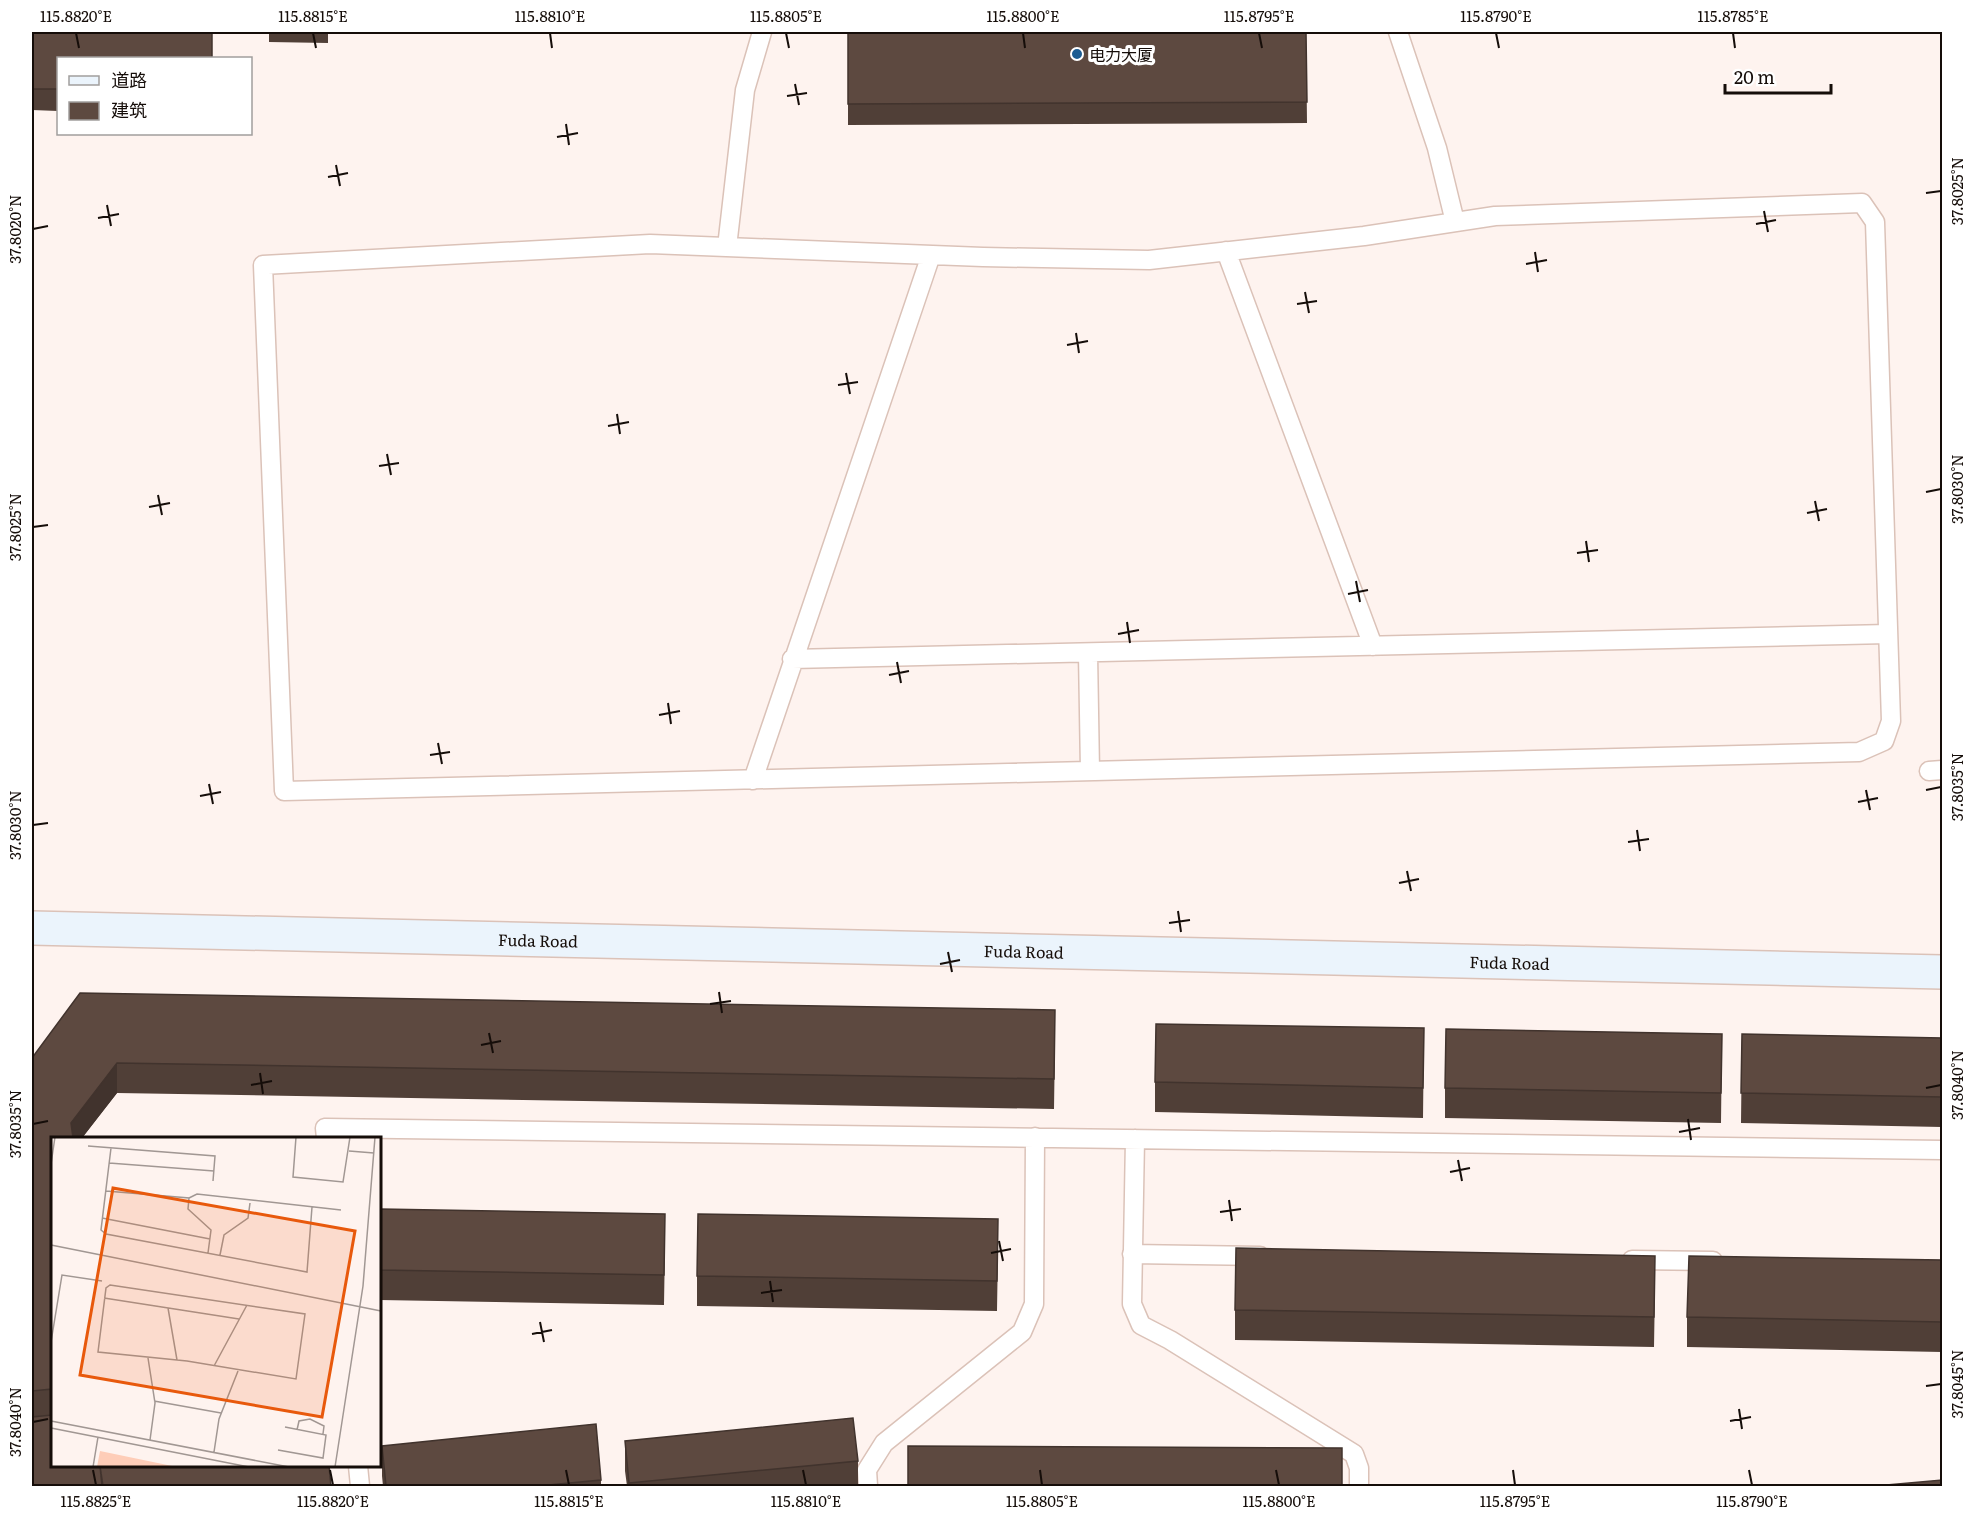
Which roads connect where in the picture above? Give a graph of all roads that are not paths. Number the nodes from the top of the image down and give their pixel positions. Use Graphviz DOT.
graph roads {
  1 [pos="762,32"];
  2 [pos="1398,32"];
  3 [pos="1455,222"];
  4 [pos="727,247"];
  5 [pos="1226,251"];
  6 [pos="931,255"];
  7 [pos="1888,634"];
  8 [pos="1373,646"];
  9 [pos="1088,652"];
  10 [pos="792,659"];
  11 [pos="1090,771"];
  12 [pos="753,780"];
  13 [pos="32,928"];
  14 [pos="1942,972"];
  15 [pos="326,1137"];
  16 [pos="1035,1137"];
  17 [pos="1135,1139"];
  18 [pos="1942,1150"];
  19 [pos="1132,1254"];
  20 [pos="1275,1256"];
  21 [pos="1609,1260"];
  22 [pos="1728,1261"];
  23 [pos="358,1467"];
  24 [pos="360,1486"];
  25 [pos="868,1486"];
  26 [pos="1359,1486"];
  1 -- 4 [label="lane"];
  2 -- 3 [label="lane"];
  3 -- 5 [label="lane"];
  3 -- 7 [label="lane"];
  4 -- 6 [label="lane"];
  4 -- 12 [label="lane"];
  5 -- 6 [label="lane"];
  5 -- 8 [label="lane"];
  6 -- 10 [label="lane"];
  7 -- 8 [label="lane"];
  7 -- 11 [label="lane"];
  8 -- 9 [label="lane"];
  9 -- 10 [label="lane"];
  9 -- 11 [label="lane"];
  10 -- 12 [label="lane"];
  11 -- 12 [label="lane"];
  13 -- 14 [label="street, Fuda Road"];
  15 -- 16 [label="lane"];
  16 -- 17 [label="lane"];
  16 -- 25 [label="lane"];
  17 -- 18 [label="lane"];
  17 -- 19 [label="lane"];
  19 -- 20 [label="lane"];
  19 -- 26 [label="lane"];
  21 -- 22 [label="lane"];
  23 -- 24 [label="lane"];
}
